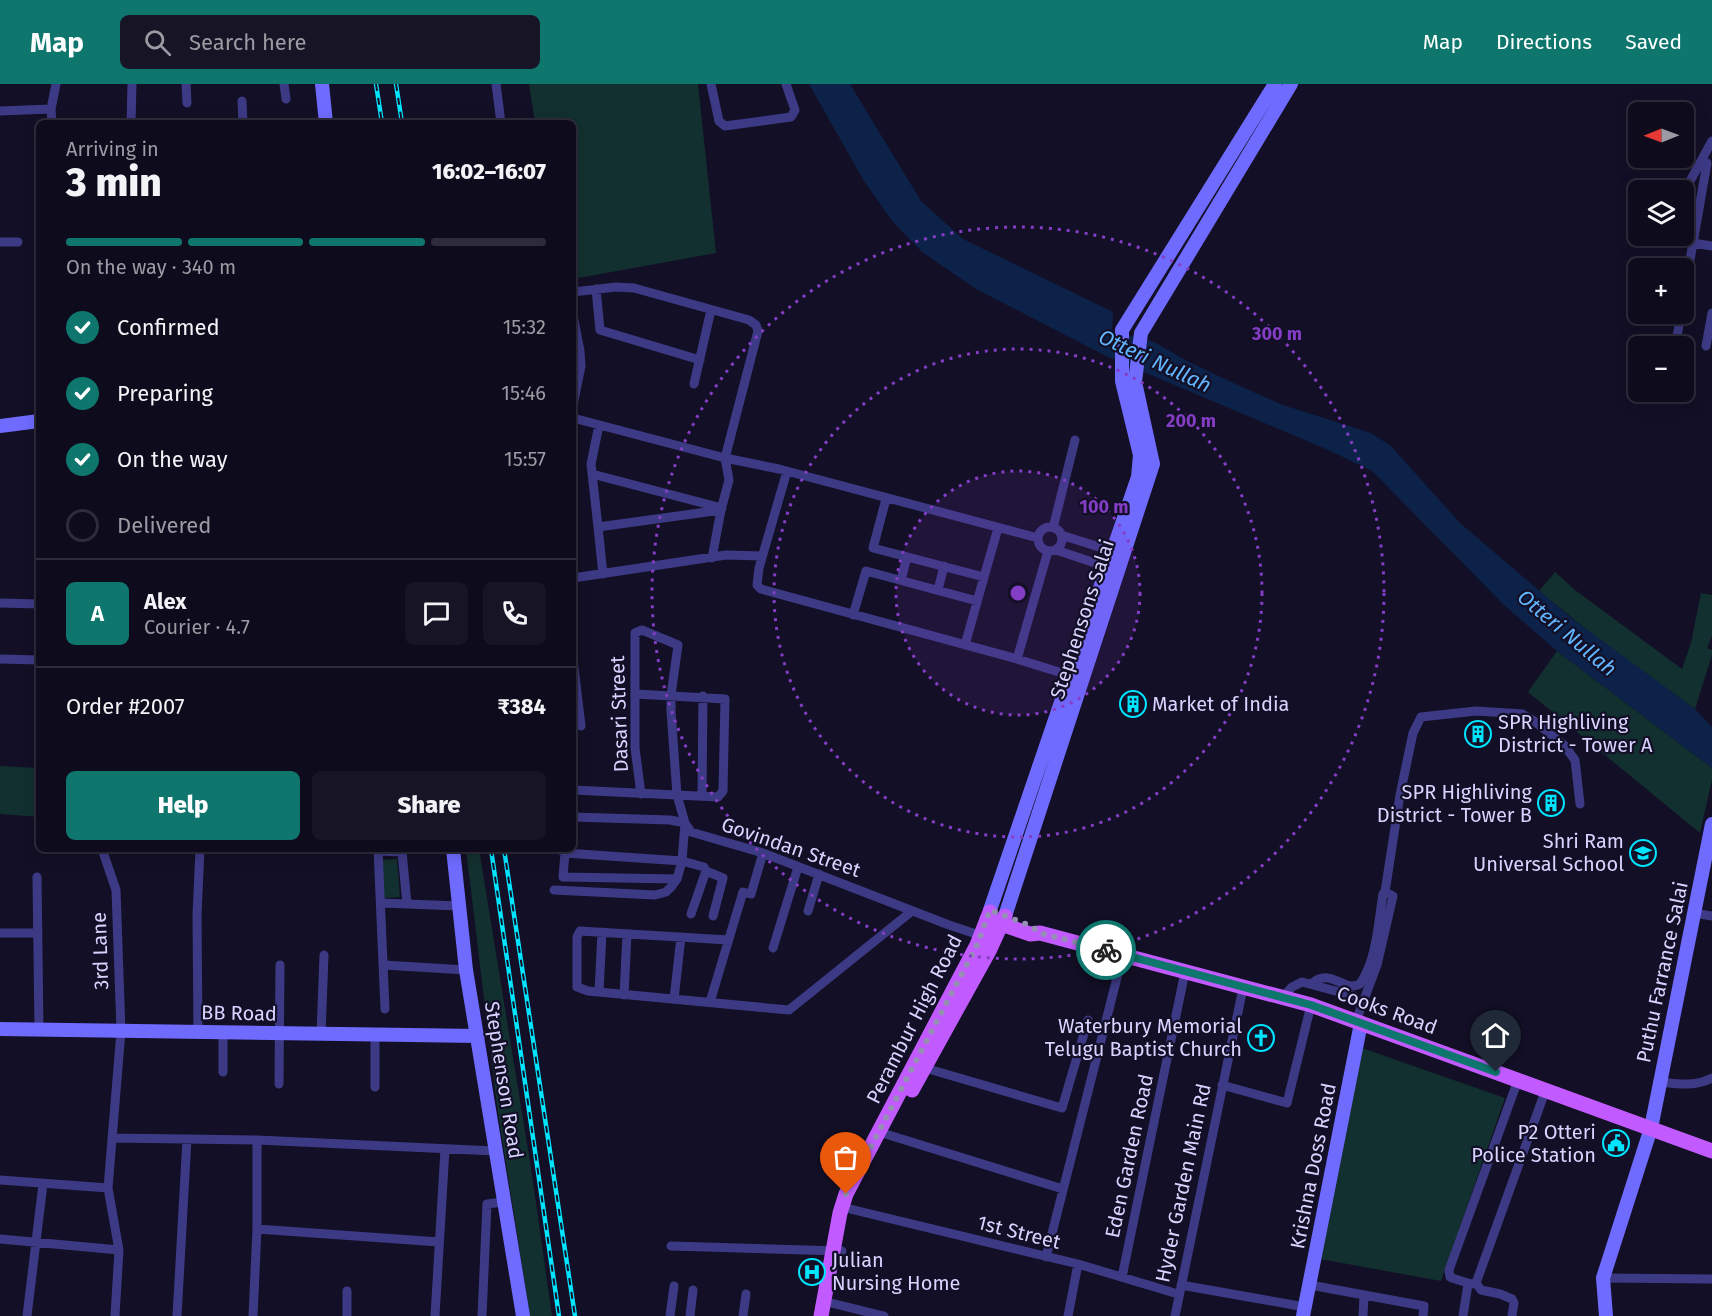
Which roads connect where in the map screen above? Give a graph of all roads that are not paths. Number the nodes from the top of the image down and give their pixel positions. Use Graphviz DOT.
graph roads {
  1 [pos="57,84"];
  2 [pos="132,84"];
  3 [pos="186,84"];
  4 [pos="285,84"];
  5 [pos="496,84"];
  6 [pos="711,84"];
  7 [pos="786,84"];
  8 [pos="1275,84"];
  9 [pos="1291,84"];
  10 [pos="323,88"];
  11 [pos="286,99"];
  12 [pos="242,101"];
  13 [pos="187,103"];
  14 [pos="51,109"];
  15 [pos="0,111"];
  16 [pos="52,120"];
  17 [pos="131,120"];
  18 [pos="243,120"];
  19 [pos="326,120"];
  20 [pos="501,120"];
  21 [pos="1712,141"];
  22 [pos="1707,163"];
  23 [pos="1691,180"];
  24 [pos="1694,237"];
  25 [pos="0,242"];
  26 [pos="18,242"];
  27 [pos="1694,243"];
  28 [pos="1712,246"];
  29 [pos="596,289"];
  30 [pos="576,292"];
  31 [pos="711,309"];
  32 [pos="1712,313"];
  33 [pos="576,330"];
  34 [pos="1706,346"];
  35 [pos="700,360"];
  36 [pos="577,367"];
  37 [pos="1129,381"];
  38 [pos="694,384"];
  39 [pos="576,419"];
  40 [pos="36,421"];
  41 [pos="599,425"];
  42 [pos="0,426"];
  43 [pos="1075,440"];
  44 [pos="725,458"];
  45 [pos="787,471"];
  46 [pos="592,474"];
  47 [pos="886,499"];
  48 [pos="722,509"];
  49 [pos="598,527"];
  50 [pos="998,528"];
  51 [pos="1053,528"];
  52 [pos="1061,535"];
  53 [pos="1038,538"];
  54 [pos="1052,550"];
  55 [pos="1112,551"];
  56 [pos="762,556"];
  57 [pos="907,557"];
  58 [pos="712,558"];
  59 [pos="944,566"];
  60 [pos="1107,567"];
  61 [pos="603,574"];
  62 [pos="984,577"];
  63 [pos="576,578"];
  64 [pos="901,580"];
  65 [pos="938,590"];
  66 [pos="978,601"];
  67 [pos="0,603"];
  68 [pos="36,604"];
  69 [pos="853,615"];
  70 [pos="965,645"];
  71 [pos="1017,658"];
  72 [pos="0,659"];
  73 [pos="36,660"];
  74 [pos="1076,677"];
  75 [pos="576,684"];
  76 [pos="636,694"];
  77 [pos="671,695"];
  78 [pos="703,696"];
  79 [pos="581,726"];
  80 [pos="576,790"];
  81 [pos="641,794"];
  82 [pos="677,795"];
  83 [pos="702,796"];
  84 [pos="1580,804"];
  85 [pos="576,817"];
  86 [pos="685,823"];
  87 [pos="1712,824"];
  88 [pos="103,852"];
  89 [pos="200,852"];
  90 [pos="378,852"];
  91 [pos="402,852"];
  92 [pos="453,852"];
  93 [pos="562,852"];
  94 [pos="574,852"];
  95 [pos="763,853"];
  96 [pos="682,861"];
  97 [pos="798,867"];
  98 [pos="706,871"];
  99 [pos="819,874"];
  100 [pos="37,877"];
  101 [pos="677,879"];
  102 [pos="554,890"];
  103 [pos="1385,892"];
  104 [pos="382,903"];
  105 [pos="407,904"];
  106 [pos="459,906"];
  107 [pos="808,911"];
  108 [pos="912,911"];
  109 [pos="1694,913"];
  110 [pos="691,914"];
  111 [pos="713,916"];
  112 [pos="1712,916"];
  113 [pos="996,917"];
  114 [pos="602,932"];
  115 [pos="0,933"];
  116 [pos="38,933"];
  117 [pos="627,934"];
  118 [pos="681,937"];
  119 [pos="987,938"];
  120 [pos="728,940"];
  121 [pos="773,948"];
  122 [pos="1123,954"];
  123 [pos="324,955"];
  124 [pos="280,965"];
  125 [pos="384,965"];
  126 [pos="466,970"];
  127 [pos="1185,972"];
  128 [pos="1311,984"];
  129 [pos="1243,988"];
  130 [pos="599,992"];
  131 [pos="624,995"];
  132 [pos="1354,996"];
  133 [pos="1282,998"];
  134 [pos="674,999"];
  135 [pos="710,1002"];
  136 [pos="1311,1005"];
  137 [pos="385,1008"];
  138 [pos="1088,1020"];
  139 [pos="1358,1022"];
  140 [pos="0,1029"];
  141 [pos="39,1029"];
  142 [pos="121,1030"];
  143 [pos="198,1032"];
  144 [pos="223,1032"];
  145 [pos="279,1033"];
  146 [pos="321,1034"];
  147 [pos="375,1034"];
  148 [pos="478,1036"];
  149 [pos="223,1072"];
  150 [pos="917,1074"];
  151 [pos="1712,1078"];
  152 [pos="1518,1080"];
  153 [pos="1660,1082"];
  154 [pos="279,1084"];
  155 [pos="1222,1085"];
  156 [pos="375,1087"];
  157 [pos="1546,1089"];
  158 [pos="1651,1128"];
  159 [pos="884,1134"];
  160 [pos="112,1138"];
  161 [pos="187,1139"];
  162 [pos="257,1140"];
  163 [pos="445,1149"];
  164 [pos="495,1151"];
  165 [pos="1712,1151"];
  166 [pos="0,1180"];
  167 [pos="42,1184"];
  168 [pos="108,1188"];
  169 [pos="1063,1189"];
  170 [pos="503,1202"];
  171 [pos="850,1209"];
  172 [pos="256,1229"];
  173 [pos="0,1239"];
  174 [pos="439,1242"];
  175 [pos="36,1244"];
  176 [pos="671,1246"];
  177 [pos="119,1250"];
  178 [pos="837,1251"];
  179 [pos="1046,1257"];
  180 [pos="1078,1264"];
  181 [pos="1122,1277"];
  182 [pos="1603,1278"];
  183 [pos="1712,1279"];
  184 [pos="1472,1283"];
  185 [pos="1310,1285"];
  186 [pos="674,1286"];
  187 [pos="1179,1289"];
  188 [pos="693,1290"];
  189 [pos="347,1291"];
  190 [pos="746,1294"];
  191 [pos="1364,1295"];
  192 [pos="830,1310"];
  193 [pos="1304,1312"];
  194 [pos="27,1316"];
  195 [pos="116,1316"];
  196 [pos="177,1316"];
  197 [pos="253,1316"];
  198 [pos="347,1316"];
  199 [pos="435,1316"];
  200 [pos="482,1316"];
  201 [pos="523,1316"];
  202 [pos="670,1316"];
  203 [pos="690,1316"];
  204 [pos="743,1316"];
  205 [pos="821,1316"];
  206 [pos="884,1316"];
  207 [pos="1068,1316"];
  208 [pos="1175,1316"];
  209 [pos="1363,1316"];
  210 [pos="1424,1316"];
  211 [pos="1462,1316"];
  212 [pos="1512,1316"];
  213 [pos="1605,1316"];
  1 -- 14 [label="street"];
  2 -- 17 [label="street"];
  3 -- 13 [label="street"];
  4 -- 11 [label="street"];
  5 -- 20 [label="street"];
  6 -- 7 [label="street"];
  8 -- 37 [label="main road, Stephensons Salai"];
  9 -- 37 [label="main road, Stephensons Salai"];
  10 -- 19 [label="main road"];
  12 -- 18 [label="street"];
  14 -- 15 [label="street"];
  14 -- 16 [label="street"];
  21 -- 23 [label="street"];
  22 -- 24 [label="street"];
  25 -- 26 [label="street"];
  27 -- 28 [label="street"];
  29 -- 30 [label="street"];
  29 -- 31 [label="street"];
  29 -- 35 [label="street"];
  31 -- 35 [label="street"];
  31 -- 44 [label="street"];
  32 -- 34 [label="street"];
  33 -- 36 [label="street"];
  35 -- 38 [label="street"];
  37 -- 55 [label="main road, Stephensons Salai"];
  37 -- 74 [label="main road, Stephensons Salai"];
  39 -- 41 [label="street"];
  40 -- 42 [label="main road"];
  41 -- 44 [label="street"];
  41 -- 46 [label="street"];
  43 -- 51 [label="street"];
  44 -- 45 [label="street"];
  44 -- 48 [label="street"];
  45 -- 47 [label="street"];
  45 -- 56 [label="street"];
  46 -- 48 [label="street"];
  46 -- 49 [label="street"];
  47 -- 50 [label="street"];
  47 -- 57 [label="street"];
  48 -- 49 [label="street"];
  48 -- 58 [label="street"];
  49 -- 61 [label="street"];
  50 -- 53 [label="street"];
  50 -- 62 [label="street"];
  51 -- 52 [label="street"];
  51 -- 53 [label="street"];
  52 -- 54 [label="street"];
  52 -- 55 [label="street"];
  53 -- 54 [label="street"];
  54 -- 60 [label="street"];
  54 -- 71 [label="street"];
  55 -- 60 [label="main road, Stephensons Salai"];
  56 -- 58 [label="street"];
  56 -- 69 [label="street"];
  57 -- 59 [label="street"];
  57 -- 64 [label="street"];
  58 -- 61 [label="street"];
  59 -- 62 [label="street"];
  59 -- 65 [label="street"];
  60 -- 74 [label="main road, Stephensons Salai"];
  61 -- 63 [label="street"];
  62 -- 66 [label="street"];
  64 -- 65 [label="street"];
  64 -- 69 [label="street"];
  65 -- 66 [label="street"];
  66 -- 70 [label="street"];
  67 -- 68 [label="street"];
  69 -- 70 [label="street"];
  70 -- 71 [label="street"];
  71 -- 74 [label="street"];
  72 -- 73 [label="street"];
  74 -- 113 [label="main road, Stephensons Salai"];
  75 -- 79 [label="street"];
  76 -- 77 [label="street"];
  76 -- 77 [label="street, Dasari Street"];
  76 -- 81 [label="street, Dasari Street"];
  77 -- 78 [label="street"];
  77 -- 82 [label="street"];
  78 -- 83 [label="street"];
  78 -- 83 [label="street"];
  80 -- 81 [label="street"];
  81 -- 82 [label="street"];
  82 -- 83 [label="street"];
  82 -- 86 [label="street"];
  84 -- 103 [label="street"];
  85 -- 86 [label="street, Govindan Street"];
  86 -- 95 [label="street, Govindan Street"];
  86 -- 96 [label="street"];
  87 -- 109 [label="main road, Puthu Farrance Salai"];
  88 -- 142 [label="street, 3rd Lane"];
  89 -- 143 [label="street"];
  90 -- 104 [label="street"];
  91 -- 105 [label="street"];
  92 -- 106 [label="main road, Stephenson Road"];
  93 -- 101 [label="street"];
  94 -- 96 [label="street"];
  95 -- 97 [label="street, Govindan Street"];
  95 -- 120 [label="street"];
  96 -- 98 [label="street"];
  96 -- 101 [label="street"];
  97 -- 99 [label="street, Govindan Street"];
  97 -- 121 [label="street"];
  98 -- 110 [label="street"];
  98 -- 111 [label="street"];
  99 -- 107 [label="street"];
  99 -- 108 [label="street, Govindan Street"];
  100 -- 116 [label="street"];
  101 -- 102 [label="street"];
  103 -- 128 [label="street"];
  103 -- 139 [label="street"];
  104 -- 105 [label="street"];
  104 -- 125 [label="street"];
  105 -- 106 [label="street"];
  106 -- 126 [label="main road, Stephenson Road"];
  108 -- 119 [label="street, Govindan Street"];
  108 -- 135 [label="street"];
  109 -- 112 [label="street"];
  109 -- 153 [label="main road, Puthu Farrance Salai"];
  113 -- 119 [label="main road, Perambur High Road"];
  113 -- 122 [label="main road, Cooks Road"];
  114 -- 117 [label="street"];
  114 -- 130 [label="street"];
  114 -- 130 [label="street"];
  115 -- 116 [label="street"];
  116 -- 141 [label="street"];
  117 -- 118 [label="street"];
  117 -- 131 [label="street"];
  118 -- 120 [label="street"];
  118 -- 134 [label="street"];
  119 -- 150 [label="main road, Perambur High Road"];
  120 -- 135 [label="street"];
  122 -- 127 [label="main road, Cooks Road"];
  122 -- 169 [label="street"];
  123 -- 146 [label="street"];
  124 -- 145 [label="street"];
  125 -- 126 [label="street"];
  125 -- 137 [label="street"];
  126 -- 148 [label="main road, Stephenson Road"];
  127 -- 129 [label="main road, Cooks Road"];
  127 -- 181 [label="street, Eden Garden Road"];
  128 -- 132 [label="street"];
  128 -- 133 [label="street"];
  129 -- 133 [label="main road, Cooks Road"];
  129 -- 155 [label="street, Hyder Garden Main Rd"];
  130 -- 131 [label="street"];
  131 -- 134 [label="street"];
  133 -- 136 [label="main road, Cooks Road"];
  134 -- 135 [label="street"];
  136 -- 139 [label="main road, Cooks Road"];
  136 -- 155 [label="street"];
  138 -- 150 [label="street"];
  139 -- 152 [label="main road, Cooks Road"];
  139 -- 185 [label="main road, Krishna Doss Road"];
  140 -- 141 [label="main road, BB Road"];
  141 -- 142 [label="main road, BB Road"];
  142 -- 143 [label="main road, BB Road"];
  142 -- 160 [label="street, 3rd Lane"];
  143 -- 144 [label="main road, BB Road"];
  144 -- 145 [label="main road, BB Road"];
  144 -- 149 [label="street"];
  145 -- 146 [label="main road, BB Road"];
  145 -- 154 [label="street"];
  146 -- 147 [label="main road, BB Road"];
  147 -- 148 [label="main road, BB Road"];
  147 -- 156 [label="street"];
  148 -- 164 [label="main road, Stephenson Road"];
  150 -- 159 [label="main road, Perambur High Road"];
  151 -- 153 [label="street"];
  152 -- 157 [label="main road, Cooks Road"];
  152 -- 184 [label="street"];
  153 -- 158 [label="main road, Puthu Farrance Salai"];
  155 -- 187 [label="street, Hyder Garden Main Rd"];
  157 -- 158 [label="main road, Cooks Road"];
  157 -- 184 [label="street"];
  158 -- 165 [label="main road, Cooks Road"];
  158 -- 182 [label="main road, Puthu Farrance Salai"];
  159 -- 169 [label="street"];
  159 -- 171 [label="main road, Perambur High Road"];
  159 -- 178 [label="main road, Perambur High Road"];
  160 -- 161 [label="street"];
  160 -- 168 [label="street, 3rd Lane"];
  161 -- 162 [label="street"];
  161 -- 196 [label="street"];
  162 -- 163 [label="street"];
  162 -- 172 [label="street"];
  163 -- 164 [label="street"];
  163 -- 174 [label="street"];
  164 -- 170 [label="main road, Stephenson Road"];
  166 -- 167 [label="street"];
  167 -- 168 [label="street"];
  167 -- 175 [label="street"];
  168 -- 177 [label="street, 3rd Lane"];
  169 -- 179 [label="street"];
  170 -- 200 [label="street"];
  170 -- 201 [label="main road, Stephenson Road"];
  171 -- 178 [label="main road, Perambur High Road"];
  171 -- 179 [label="street, 1st Street"];
  172 -- 174 [label="street"];
  172 -- 197 [label="street"];
  173 -- 175 [label="street"];
  174 -- 199 [label="street"];
  175 -- 177 [label="street"];
  175 -- 194 [label="street"];
  176 -- 178 [label="street"];
  177 -- 195 [label="street, 3rd Lane"];
  178 -- 192 [label="main road, Perambur High Road"];
  178 -- 205 [label="main road, Perambur High Road"];
  179 -- 180 [label="street, 1st Street"];
  180 -- 181 [label="street, 1st Street"];
  180 -- 207 [label="street"];
  181 -- 187 [label="street, 1st Street"];
  182 -- 183 [label="street"];
  182 -- 213 [label="main road"];
  184 -- 211 [label="street"];
  184 -- 212 [label="street"];
  185 -- 191 [label="street"];
  185 -- 193 [label="main road, Krishna Doss Road"];
  186 -- 202 [label="street"];
  187 -- 193 [label="street, 1st Street"];
  187 -- 208 [label="street, Hyder Garden Main Rd"];
  188 -- 203 [label="street"];
  189 -- 198 [label="street"];
  190 -- 204 [label="street"];
  191 -- 209 [label="street"];
  191 -- 210 [label="street"];
  192 -- 206 [label="street"];
}
